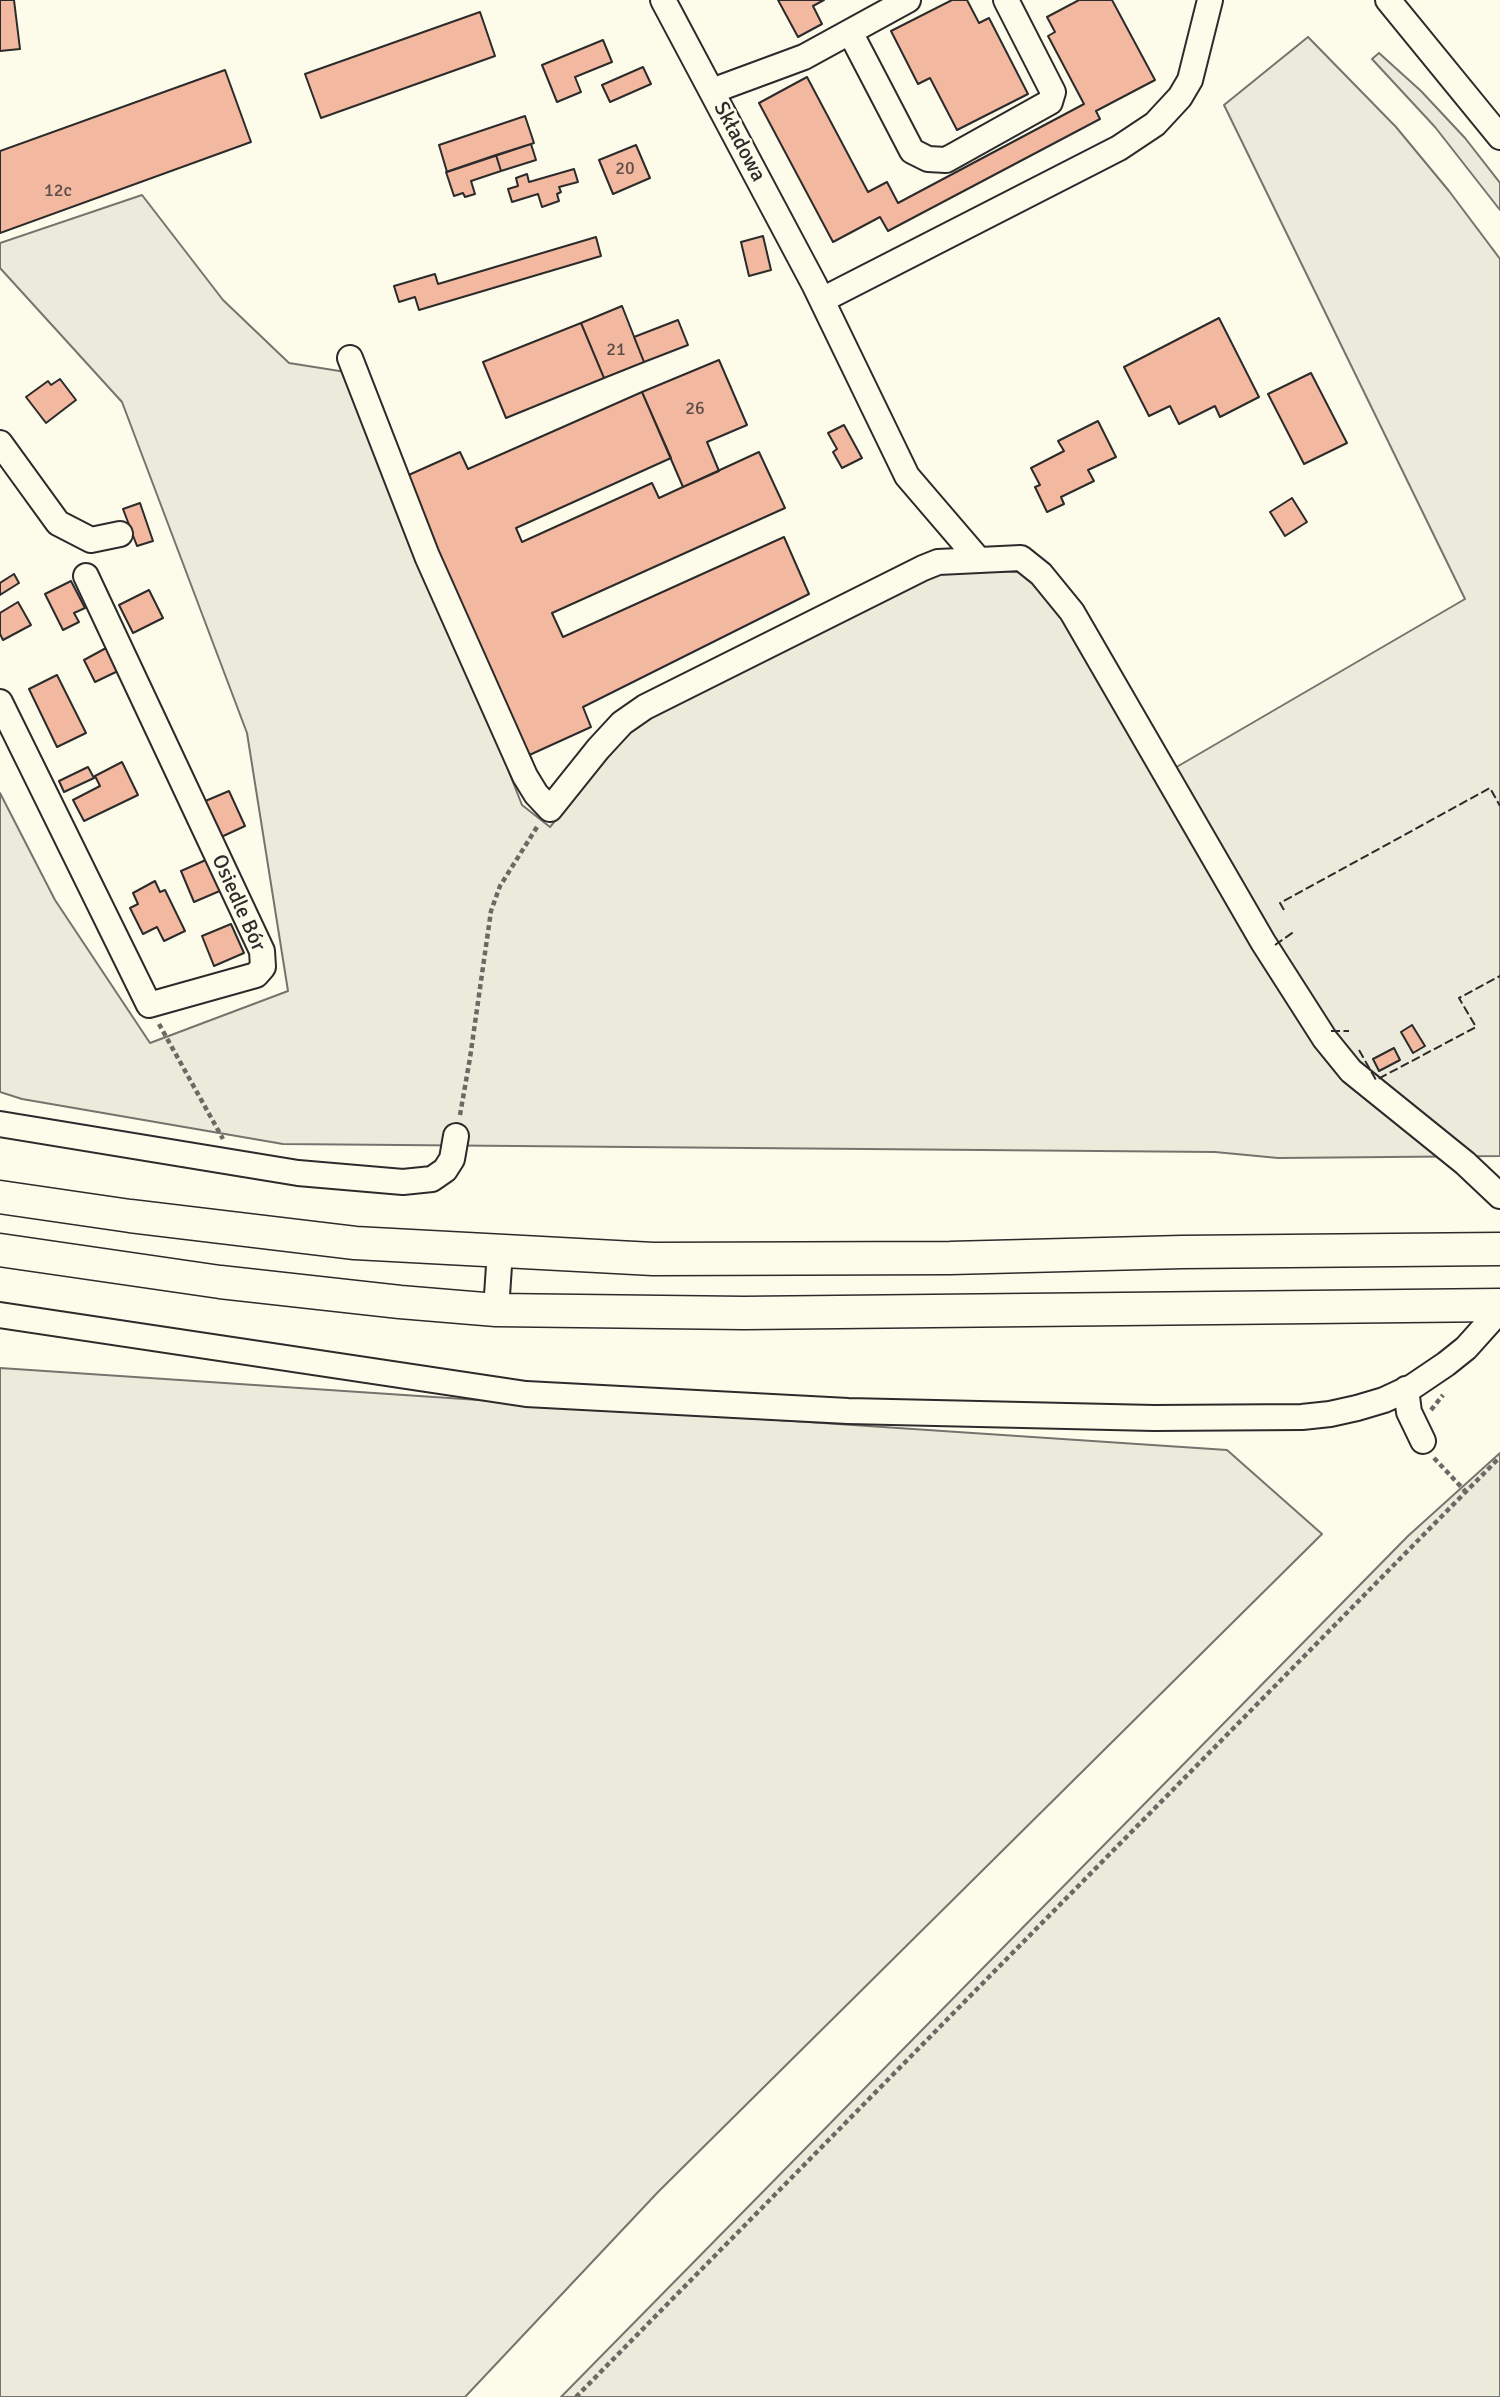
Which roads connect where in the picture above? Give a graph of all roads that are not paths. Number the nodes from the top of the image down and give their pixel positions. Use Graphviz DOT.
graph roads {
  1 [pos="663,0"];
  2 [pos="908,0"];
  3 [pos="1006,0"];
  4 [pos="1210,0"];
  5 [pos="1388,0"];
  6 [pos="850,32"];
  7 [pos="712,91"];
  8 [pos="1500,136"];
  9 [pos="818,292"];
  10 [pos="350,358"];
  11 [pos="0,443"];
  12 [pos="120,534"];
  13 [pos="979,560"];
  14 [pos="86,576"];
  15 [pos="0,702"];
  16 [pos="0,1124"];
  17 [pos="456,1136"];
  18 [pos="0,1196"];
  19 [pos="1500,1196"];
  20 [pos="1500,1249"];
  21 [pos="0,1250"];
  22 [pos="500,1251"];
  23 [pos="1500,1304"];
  24 [pos="496,1310"];
  25 [pos="1500,1310"];
  26 [pos="0,1315"];
  27 [pos="1406,1389"];
  28 [pos="1423,1441"];
  1 -- 7 [label="street, Składowa"];
  2 -- 6 [label="street"];
  3 -- 6 [label="street"];
  4 -- 9 [label="street"];
  5 -- 8 [label="street"];
  6 -- 7 [label="street"];
  7 -- 9 [label="street, Składowa"];
  9 -- 13 [label="street, Składowa"];
  10 -- 13 [label="street"];
  11 -- 12 [label="street"];
  13 -- 19 [label="street"];
  14 -- 15 [label="street, Osiedle Bór"];
  16 -- 17 [label="street"];
  18 -- 22 [label="main road"];
  20 -- 22 [label="main road"];
  21 -- 24 [label="main road"];
  22 -- 24 [label="street"];
  23 -- 24 [label="main road"];
  25 -- 27 [label="street"];
  26 -- 27 [label="street"];
  27 -- 28 [label="street"];
}
